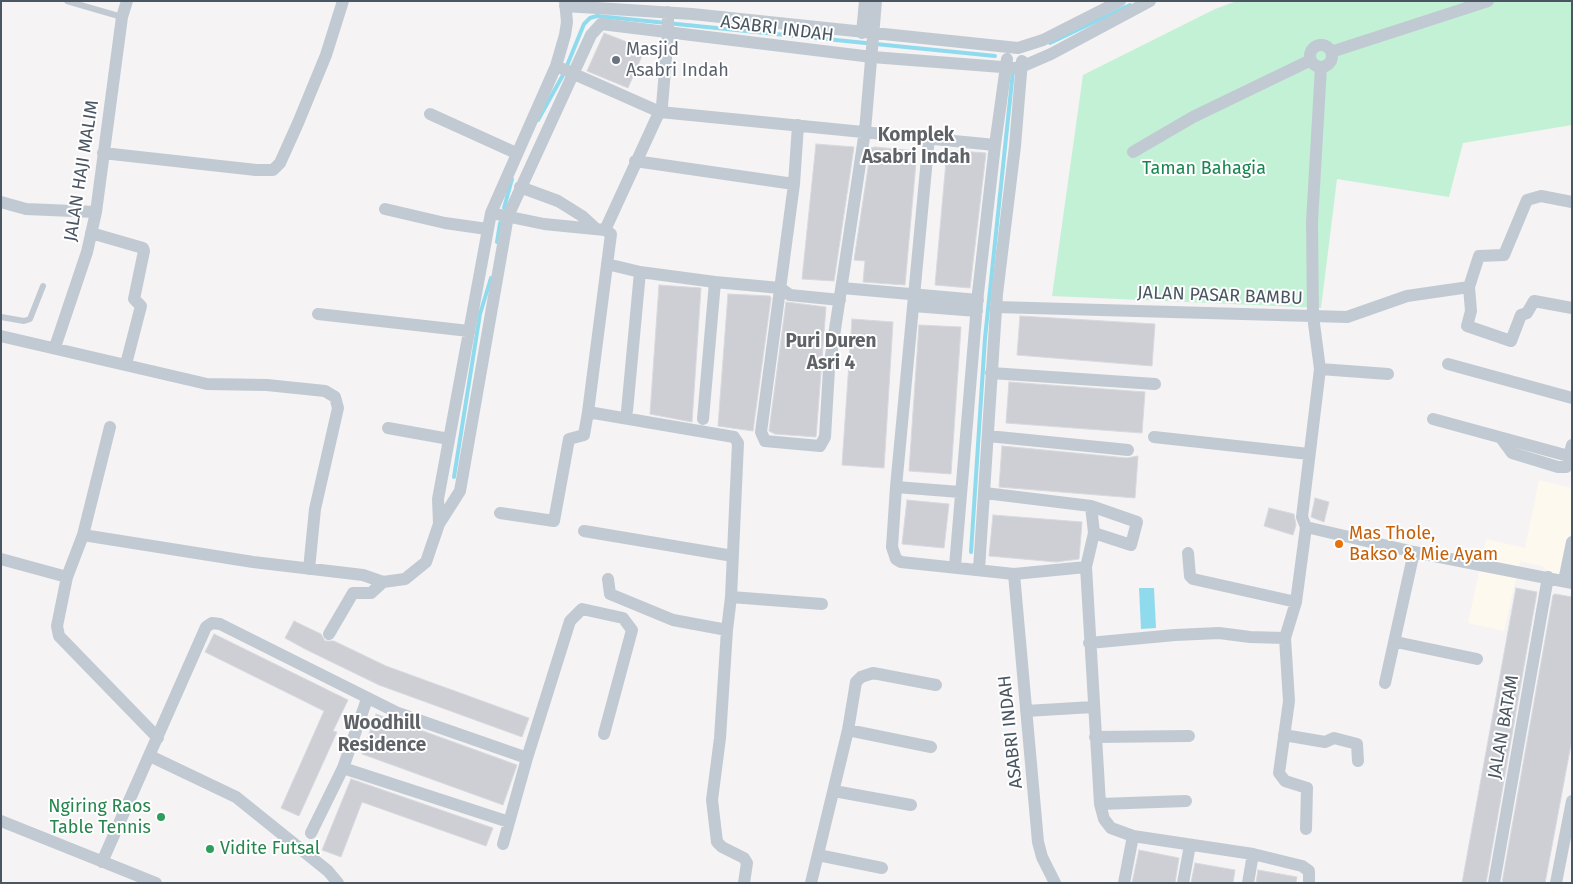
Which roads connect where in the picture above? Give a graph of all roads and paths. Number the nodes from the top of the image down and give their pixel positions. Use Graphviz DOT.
graph roads {
  1 [pos="67,1"];
  2 [pos="127,1"];
  3 [pos="343,1"];
  4 [pos="865,1"];
  5 [pos="876,1"];
  6 [pos="1120,1"];
  7 [pos="1150,1"];
  8 [pos="1488,1"];
  9 [pos="565,4"];
  10 [pos="579,4"];
  11 [pos="692,8"];
  12 [pos="122,17"];
  13 [pos="668,23"];
  14 [pos="870,43"];
  15 [pos="1023,47"];
  16 [pos="1008,48"];
  17 [pos="1331,52"];
  18 [pos="1316,64"];
  19 [pos="556,66"];
  20 [pos="1012,67"];
  21 [pos="573,75"];
  22 [pos="660,112"];
  23 [pos="430,114"];
  24 [pos="798,125"];
  25 [pos="865,131"];
  26 [pos="929,137"];
  27 [pos="994,145"];
  28 [pos="1133,152"];
  29 [pos="103,153"];
  30 [pos="516,153"];
  31 [pos="635,161"];
  32 [pos="794,184"];
  33 [pos="520,187"];
  34 [pos="1,202"];
  35 [pos="1572,202"];
  36 [pos="385,209"];
  37 [pos="96,212"];
  38 [pos="490,213"];
  39 [pos="508,216"];
  40 [pos="488,229"];
  41 [pos="600,229"];
  42 [pos="91,233"];
  43 [pos="607,264"];
  44 [pos="640,272"];
  45 [pos="715,282"];
  46 [pos="43,286"];
  47 [pos="1469,287"];
  48 [pos="780,288"];
  49 [pos="841,294"];
  50 [pos="986,299"];
  51 [pos="914,300"];
  52 [pos="1572,308"];
  53 [pos="318,314"];
  54 [pos="1313,316"];
  55 [pos="1,317"];
  56 [pos="469,331"];
  57 [pos="1,336"];
  58 [pos="55,347"];
  59 [pos="126,364"];
  60 [pos="1448,364"];
  61 [pos="1320,369"];
  62 [pos="991,373"];
  63 [pos="1388,374"];
  64 [pos="1155,384"];
  65 [pos="1572,398"];
  66 [pos="627,411"];
  67 [pos="588,412"];
  68 [pos="703,419"];
  69 [pos="1434,419"];
  70 [pos="110,427"];
  71 [pos="388,428"];
  72 [pos="988,436"];
  73 [pos="1154,436"];
  74 [pos="449,439"];
  75 [pos="1128,450"];
  76 [pos="1571,453"];
  77 [pos="1310,454"];
  78 [pos="896,487"];
  79 [pos="960,492"];
  80 [pos="985,494"];
  81 [pos="1091,506"];
  82 [pos="500,512"];
  83 [pos="439,524"];
  84 [pos="1306,527"];
  85 [pos="584,531"];
  86 [pos="1094,533"];
  87 [pos="83,535"];
  88 [pos="1572,542"];
  89 [pos="1414,552"];
  90 [pos="1188,553"];
  91 [pos="733,556"];
  92 [pos="1,559"];
  93 [pos="955,566"];
  94 [pos="1086,568"];
  95 [pos="309,569"];
  96 [pos="979,569"];
  97 [pos="1014,574"];
  98 [pos="67,577"];
  99 [pos="1548,577"];
  100 [pos="608,579"];
  101 [pos="383,582"];
  102 [pos="1568,582"];
  103 [pos="731,597"];
  104 [pos="1296,602"];
  105 [pos="822,604"];
  106 [pos="727,630"];
  107 [pos="329,634"];
  108 [pos="1285,638"];
  109 [pos="1396,642"];
  110 [pos="1089,643"];
  111 [pos="1477,659"];
  112 [pos="1385,684"];
  113 [pos="936,686"];
  114 [pos="367,699"];
  115 [pos="1093,707"];
  116 [pos="1026,711"];
  117 [pos="848,730"];
  118 [pos="604,734"];
  119 [pos="1284,735"];
  120 [pos="1189,736"];
  121 [pos="1095,737"];
  122 [pos="158,738"];
  123 [pos="931,747"];
  124 [pos="150,756"];
  125 [pos="527,758"];
  126 [pos="1358,761"];
  127 [pos="343,768"];
  128 [pos="834,791"];
  129 [pos="1572,801"];
  130 [pos="1186,802"];
  131 [pos="1100,804"];
  132 [pos="911,805"];
  133 [pos="1,821"];
  134 [pos="508,822"];
  135 [pos="1306,829"];
  136 [pos="310,833"];
  137 [pos="1133,836"];
  138 [pos="503,844"];
  139 [pos="1190,845"];
  140 [pos="1253,854"];
  141 [pos="818,855"];
  142 [pos="102,862"];
  143 [pos="882,868"];
  144 [pos="156,883"];
  145 [pos="338,883"];
  146 [pos="744,883"];
  147 [pos="811,883"];
  148 [pos="1055,883"];
  149 [pos="1124,883"];
  150 [pos="1183,883"];
  151 [pos="1248,883"];
  152 [pos="1309,883"];
  153 [pos="1494,883"];
  154 [pos="1556,883"];
  1 -- 12 [label="lane"];
  2 -- 12 [label="street, JALAN HAJI MALIM"];
  3 -- 29 [label="street"];
  4 -- 14 [label="street"];
  5 -- 14 [label="street"];
  6 -- 15 [label="street"];
  7 -- 20 [label="street"];
  8 -- 17 [label="street"];
  9 -- 10 [label="street"];
  9 -- 19 [label="street"];
  10 -- 13 [label="street"];
  11 -- 13 [label="street"];
  11 -- 14 [label="street"];
  12 -- 29 [label="street, JALAN HAJI MALIM"];
  13 -- 14 [label="street, ASABRI INDAH"];
  13 -- 21 [label="street, ASABRI INDAH"];
  13 -- 22 [label="street"];
  14 -- 16 [label="street"];
  14 -- 20 [label="street, ASABRI INDAH"];
  14 -- 25 [label="street"];
  15 -- 16 [label="street"];
  15 -- 20 [label="street"];
  16 -- 20 [label="street"];
  17 -- 18 [label="street"];
  17 -- 18 [label="street"];
  18 -- 28 [label="street"];
  18 -- 54 [label="street"];
  19 -- 21 [label="street"];
  19 -- 30 [label="street"];
  20 -- 27 [label="street"];
  20 -- 50 [label="street"];
  21 -- 22 [label="street"];
  21 -- 33 [label="street"];
  22 -- 24 [label="street"];
  22 -- 31 [label="street"];
  23 -- 30 [label="street"];
  24 -- 25 [label="street"];
  24 -- 32 [label="street"];
  25 -- 26 [label="street"];
  25 -- 49 [label="street"];
  26 -- 27 [label="street"];
  26 -- 51 [label="street"];
  27 -- 50 [label="street"];
  29 -- 37 [label="street, JALAN HAJI MALIM"];
  30 -- 38 [label="street"];
  31 -- 32 [label="street"];
  31 -- 41 [label="street"];
  32 -- 48 [label="street"];
  33 -- 39 [label="street"];
  33 -- 41 [label="street"];
  34 -- 37 [label="street"];
  35 -- 47 [label="street"];
  36 -- 40 [label="street"];
  37 -- 42 [label="street, JALAN HAJI MALIM"];
  38 -- 39 [label="street"];
  38 -- 40 [label="street"];
  39 -- 41 [label="street"];
  39 -- 83 [label="street"];
  40 -- 56 [label="street"];
  41 -- 43 [label="street"];
  42 -- 58 [label="street, JALAN HAJI MALIM"];
  42 -- 59 [label="street"];
  43 -- 44 [label="street, JALAN PASAR BAMBU"];
  43 -- 67 [label="street"];
  44 -- 45 [label="street, JALAN PASAR BAMBU"];
  44 -- 66 [label="street"];
  45 -- 48 [label="street, JALAN PASAR BAMBU"];
  45 -- 68 [label="street"];
  46 -- 55 [label="lane"];
  47 -- 52 [label="street"];
  47 -- 54 [label="street"];
  48 -- 49 [label="street, JALAN PASAR BAMBU"];
  48 -- 49 [label="street"];
  49 -- 51 [label="street, JALAN PASAR BAMBU"];
  50 -- 51 [label="street, JALAN PASAR BAMBU"];
  50 -- 54 [label="street, JALAN PASAR BAMBU"];
  50 -- 62 [label="street"];
  50 -- 79 [label="street"];
  51 -- 78 [label="street"];
  53 -- 56 [label="street"];
  54 -- 61 [label="street, JALAN PASAR BAMBU"];
  56 -- 74 [label="street"];
  57 -- 58 [label="street"];
  58 -- 59 [label="street"];
  59 -- 95 [label="street"];
  60 -- 65 [label="street"];
  61 -- 63 [label="street"];
  61 -- 77 [label="street, JALAN PASAR BAMBU"];
  62 -- 64 [label="street"];
  62 -- 72 [label="street"];
  67 -- 82 [label="street"];
  67 -- 91 [label="street"];
  69 -- 76 [label="street"];
  70 -- 87 [label="street"];
  71 -- 74 [label="street"];
  72 -- 75 [label="street"];
  72 -- 80 [label="street"];
  73 -- 77 [label="street"];
  74 -- 83 [label="street"];
  77 -- 84 [label="street, JALAN PASAR BAMBU"];
  78 -- 79 [label="street"];
  78 -- 93 [label="street"];
  79 -- 93 [label="street"];
  80 -- 81 [label="street"];
  80 -- 96 [label="street"];
  81 -- 86 [label="street"];
  81 -- 86 [label="street"];
  83 -- 101 [label="street"];
  84 -- 89 [label="street"];
  84 -- 104 [label="street, JALAN PASAR BAMBU"];
  85 -- 91 [label="street"];
  86 -- 94 [label="street"];
  87 -- 95 [label="street"];
  87 -- 98 [label="street"];
  88 -- 102 [label="street"];
  89 -- 99 [label="street"];
  89 -- 109 [label="street"];
  90 -- 104 [label="street"];
  91 -- 103 [label="street"];
  92 -- 98 [label="street"];
  93 -- 96 [label="street"];
  94 -- 97 [label="street"];
  94 -- 110 [label="street"];
  95 -- 101 [label="street"];
  96 -- 97 [label="street"];
  97 -- 116 [label="street, ASABRI INDAH"];
  98 -- 122 [label="street"];
  99 -- 102 [label="street"];
  99 -- 153 [label="street, JALAN BATAM"];
  100 -- 106 [label="street"];
  101 -- 107 [label="street"];
  103 -- 105 [label="street"];
  103 -- 106 [label="street"];
  104 -- 108 [label="street, JALAN PASAR BAMBU"];
  106 -- 146 [label="street"];
  108 -- 110 [label="street"];
  108 -- 119 [label="street"];
  109 -- 111 [label="street"];
  109 -- 112 [label="street"];
  110 -- 115 [label="street"];
  113 -- 117 [label="street"];
  114 -- 122 [label="street"];
  114 -- 125 [label="street"];
  114 -- 127 [label="street"];
  115 -- 116 [label="street"];
  115 -- 121 [label="street"];
  116 -- 148 [label="street, ASABRI INDAH"];
  117 -- 123 [label="street"];
  117 -- 128 [label="street"];
  118 -- 125 [label="street"];
  119 -- 126 [label="street"];
  119 -- 135 [label="street"];
  120 -- 121 [label="street"];
  121 -- 131 [label="street"];
  122 -- 124 [label="street"];
  124 -- 142 [label="street"];
  124 -- 145 [label="street"];
  125 -- 134 [label="street"];
  127 -- 134 [label="street"];
  127 -- 136 [label="street"];
  128 -- 132 [label="street"];
  128 -- 141 [label="street"];
  129 -- 154 [label="street"];
  130 -- 131 [label="street"];
  131 -- 137 [label="street"];
  133 -- 142 [label="street"];
  134 -- 138 [label="street"];
  137 -- 139 [label="street"];
  137 -- 149 [label="street"];
  139 -- 140 [label="street"];
  139 -- 150 [label="street"];
  140 -- 151 [label="street"];
  140 -- 152 [label="street"];
  141 -- 143 [label="street"];
  141 -- 147 [label="street"];
  142 -- 144 [label="street"];
}
